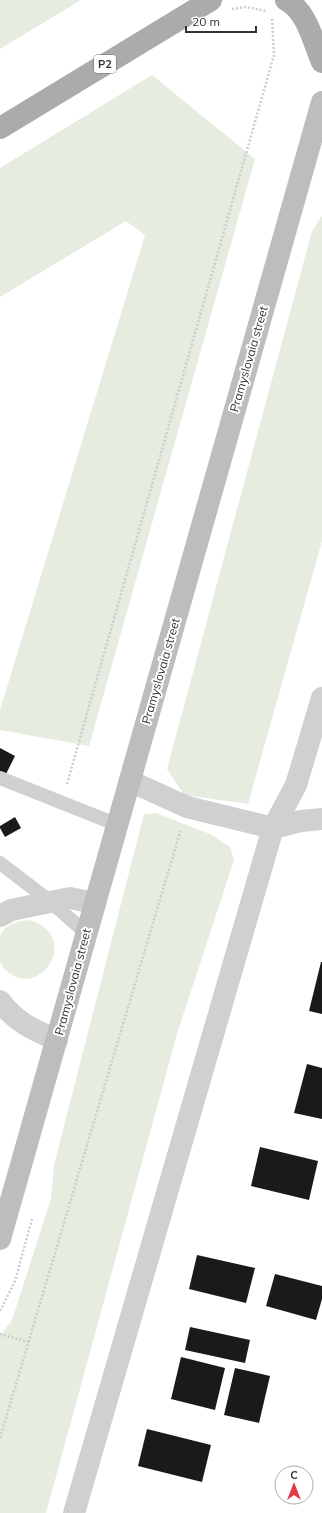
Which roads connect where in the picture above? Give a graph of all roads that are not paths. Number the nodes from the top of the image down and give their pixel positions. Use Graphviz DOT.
graph roads {
  1 [pos="286,0"];
  2 [pos="219,5"];
  3 [pos="322,62"];
  4 [pos="322,102"];
  5 [pos="0,128"];
  6 [pos="322,698"];
  7 [pos="0,778"];
  8 [pos="130,781"];
  9 [pos="322,819"];
  10 [pos="118,825"];
  11 [pos="273,828"];
  12 [pos="0,863"];
  13 [pos="51,902"];
  14 [pos="94,903"];
  15 [pos="0,916"];
  16 [pos="86,933"];
  17 [pos="0,1001"];
  18 [pos="57,1040"];
  19 [pos="0,1239"];
  20 [pos="74,1513"];
  1 -- 3 [label="main road"];
  2 -- 5 [label="main road, Р2"];
  4 -- 8 [label="main road, Pramyslovaia street"];
  6 -- 11 [label="street"];
  7 -- 10 [label="lane"];
  8 -- 10 [label="main road, Pramyslovaia street"];
  8 -- 11 [label="street"];
  9 -- 11 [label="street"];
  10 -- 14 [label="main road, Pramyslovaia street"];
  11 -- 20 [label="street"];
  12 -- 13 [label="lane"];
  13 -- 14 [label="street"];
  13 -- 15 [label="street"];
  13 -- 16 [label="lane"];
  14 -- 16 [label="main road, Pramyslovaia street"];
  16 -- 18 [label="main road, Pramyslovaia street"];
  17 -- 18 [label="street"];
  18 -- 19 [label="main road, Pramyslovaia street"];
}
